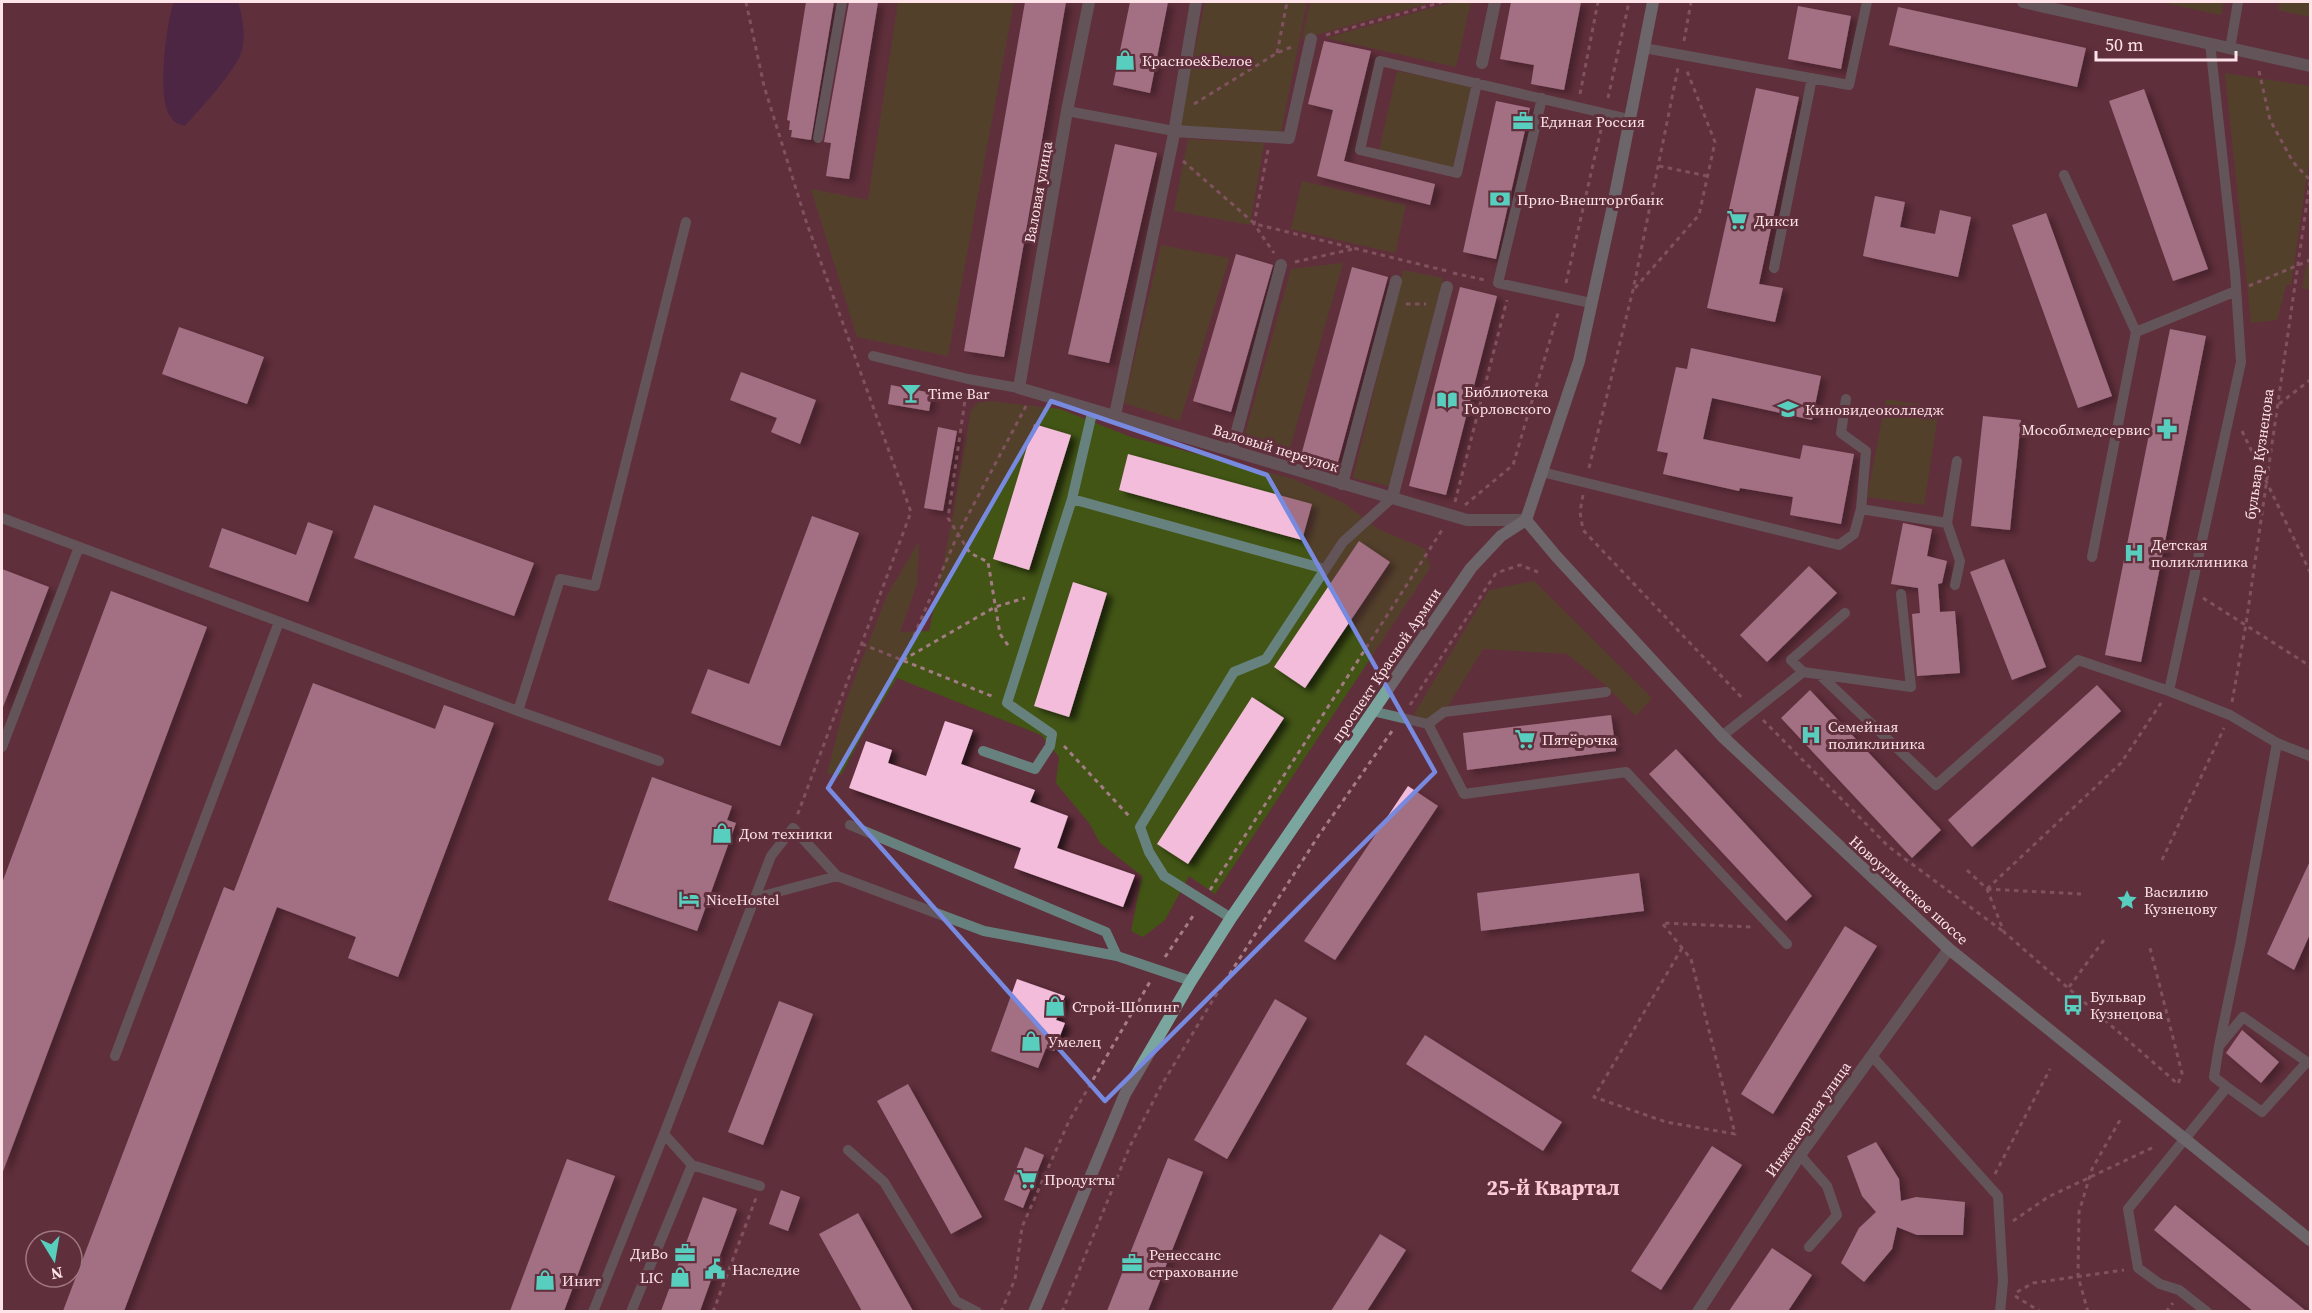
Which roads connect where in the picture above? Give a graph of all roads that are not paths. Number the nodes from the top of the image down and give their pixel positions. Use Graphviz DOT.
graph roads {
  1 [pos="842,2"];
  2 [pos="1089,2"];
  3 [pos="1196,2"];
  4 [pos="1495,2"];
  5 [pos="1653,2"];
  6 [pos="1867,2"];
  7 [pos="2023,2"];
  8 [pos="2238,2"];
  9 [pos="1311,39"];
  10 [pos="2210,43"];
  11 [pos="1644,48"];
  12 [pos="2230,48"];
  13 [pos="1482,63"];
  14 [pos="2310,66"];
  15 [pos="1812,78"];
  16 [pos="1477,83"];
  17 [pos="1542,98"];
  18 [pos="1067,111"];
  19 [pos="1629,119"];
  20 [pos="1174,131"];
  21 [pos="818,138"];
  22 [pos="2064,175"];
  23 [pos="686,222"];
  24 [pos="1281,265"];
  25 [pos="1774,268"];
  26 [pos="1396,280"];
  27 [pos="1447,287"];
  28 [pos="2236,291"];
  29 [pos="1591,303"];
  30 [pos="2136,332"];
  31 [pos="873,356"];
  32 [pos="1020,388"];
  33 [pos="1846,399"];
  34 [pos="1093,409"];
  35 [pos="1115,415"];
  36 [pos="1232,450"];
  37 [pos="1958,461"];
  38 [pos="1542,472"];
  39 [pos="1342,484"];
  40 [pos="1392,498"];
  41 [pos="1072,499"];
  42 [pos="1861,509"];
  43 [pos="2,518"];
  44 [pos="1526,520"];
  45 [pos="1947,523"];
  46 [pos="79,547"];
  47 [pos="2092,557"];
  48 [pos="1325,569"];
  49 [pos="1955,585"];
  50 [pos="1901,594"];
  51 [pos="1845,613"];
  52 [pos="279,622"];
  53 [pos="1803,672"];
  54 [pos="1820,675"];
  55 [pos="2169,691"];
  56 [pos="1606,692"];
  57 [pos="518,711"];
  58 [pos="1372,711"];
  59 [pos="1428,724"];
  60 [pos="1722,736"];
  61 [pos="2277,743"];
  62 [pos="2,747"];
  63 [pos="983,751"];
  64 [pos="2310,756"];
  65 [pos="659,761"];
  66 [pos="850,825"];
  67 [pos="837,876"];
  68 [pos="755,898"];
  69 [pos="1231,918"];
  70 [pos="1787,945"];
  71 [pos="1949,949"];
  72 [pos="1117,956"];
  73 [pos="1191,981"];
  74 [pos="2219,1046"];
  75 [pos="115,1056"];
  76 [pos="1872,1056"];
  77 [pos="2309,1062"];
  78 [pos="2227,1087"];
  79 [pos="664,1134"];
  80 [pos="2186,1138"];
  81 [pos="848,1150"];
  82 [pos="1800,1155"];
  83 [pos="692,1165"];
  84 [pos="760,1186"];
  85 [pos="2310,1240"];
  86 [pos="1809,1247"];
  87 [pos="593,1311"];
  88 [pos="631,1311"];
  89 [pos="976,1311"];
  90 [pos="1034,1311"];
  91 [pos="1698,1311"];
  92 [pos="2000,1311"];
  93 [pos="2207,1311"];
  1 -- 21 [label="lane"];
  2 -- 18 [label="street, Валовая улица"];
  3 -- 20 [label="street"];
  4 -- 13 [label="street"];
  5 -- 11 [label="main road"];
  6 -- 15 [label="lane"];
  7 -- 10 [label="street"];
  8 -- 12 [label="lane"];
  9 -- 20 [label="street"];
  10 -- 12 [label="street"];
  10 -- 28 [label="lane"];
  11 -- 15 [label="lane"];
  11 -- 19 [label="main road"];
  12 -- 14 [label="street"];
  15 -- 25 [label="lane"];
  16 -- 16 [label="lane"];
  16 -- 17 [label="lane"];
  17 -- 19 [label="lane"];
  17 -- 29 [label="lane"];
  18 -- 20 [label="lane"];
  18 -- 32 [label="street, Валовая улица"];
  19 -- 29 [label="main road"];
  20 -- 35 [label="street"];
  22 -- 30 [label="lane"];
  23 -- 57 [label="lane"];
  24 -- 36 [label="street"];
  26 -- 39 [label="street"];
  27 -- 40 [label="street"];
  28 -- 30 [label="lane"];
  28 -- 55 [label="lane"];
  29 -- 38 [label="main road"];
  30 -- 47 [label="lane"];
  31 -- 32 [label="lane"];
  32 -- 34 [label="street, Валовый переулок"];
  33 -- 42 [label="lane"];
  34 -- 35 [label="street, Валовый переулок"];
  34 -- 41 [label="lane"];
  35 -- 36 [label="street, Валовый переулок"];
  36 -- 39 [label="street, Валовый переулок"];
  37 -- 45 [label="lane"];
  38 -- 42 [label="lane"];
  38 -- 44 [label="main road"];
  39 -- 40 [label="street, Валовый переулок"];
  40 -- 44 [label="street, Валовый переулок"];
  40 -- 48 [label="lane"];
  41 -- 48 [label="lane"];
  41 -- 63 [label="lane"];
  42 -- 45 [label="lane"];
  43 -- 46 [label="lane"];
  44 -- 58 [label="main road, проспект Красной Армии"];
  44 -- 60 [label="main road, Новоугличское шоссе"];
  45 -- 49 [label="lane"];
  46 -- 52 [label="lane"];
  46 -- 62 [label="lane"];
  48 -- 69 [label="lane"];
  50 -- 54 [label="lane"];
  51 -- 53 [label="lane"];
  52 -- 57 [label="lane"];
  52 -- 75 [label="lane"];
  53 -- 54 [label="lane"];
  53 -- 60 [label="lane"];
  54 -- 55 [label="lane"];
  55 -- 61 [label="lane"];
  56 -- 59 [label="lane"];
  57 -- 65 [label="lane"];
  58 -- 59 [label="lane"];
  58 -- 69 [label="main road, проспект Красной Армии"];
  59 -- 70 [label="lane"];
  60 -- 71 [label="main road, Новоугличское шоссе"];
  61 -- 64 [label="lane"];
  61 -- 74 [label="lane"];
  66 -- 72 [label="lane"];
  67 -- 68 [label="lane"];
  67 -- 68 [label="lane"];
  67 -- 72 [label="lane"];
  68 -- 79 [label="lane"];
  69 -- 73 [label="main road, проспект Красной Армии"];
  71 -- 76 [label="street, Инженерная улица"];
  71 -- 80 [label="main road, Новоугличское шоссе"];
  72 -- 73 [label="lane"];
  73 -- 90 [label="main road, проспект Красной Армии"];
  74 -- 77 [label="lane"];
  74 -- 78 [label="lane"];
  76 -- 82 [label="street, Инженерная улица"];
  76 -- 92 [label="lane"];
  77 -- 78 [label="lane"];
  78 -- 80 [label="lane"];
  79 -- 83 [label="lane"];
  79 -- 87 [label="lane"];
  80 -- 85 [label="main road, Новоугличское шоссе"];
  80 -- 93 [label="lane"];
  81 -- 89 [label="lane"];
  82 -- 86 [label="lane"];
  82 -- 91 [label="street, Инженерная улица"];
  83 -- 84 [label="lane"];
  83 -- 88 [label="lane"];
}
